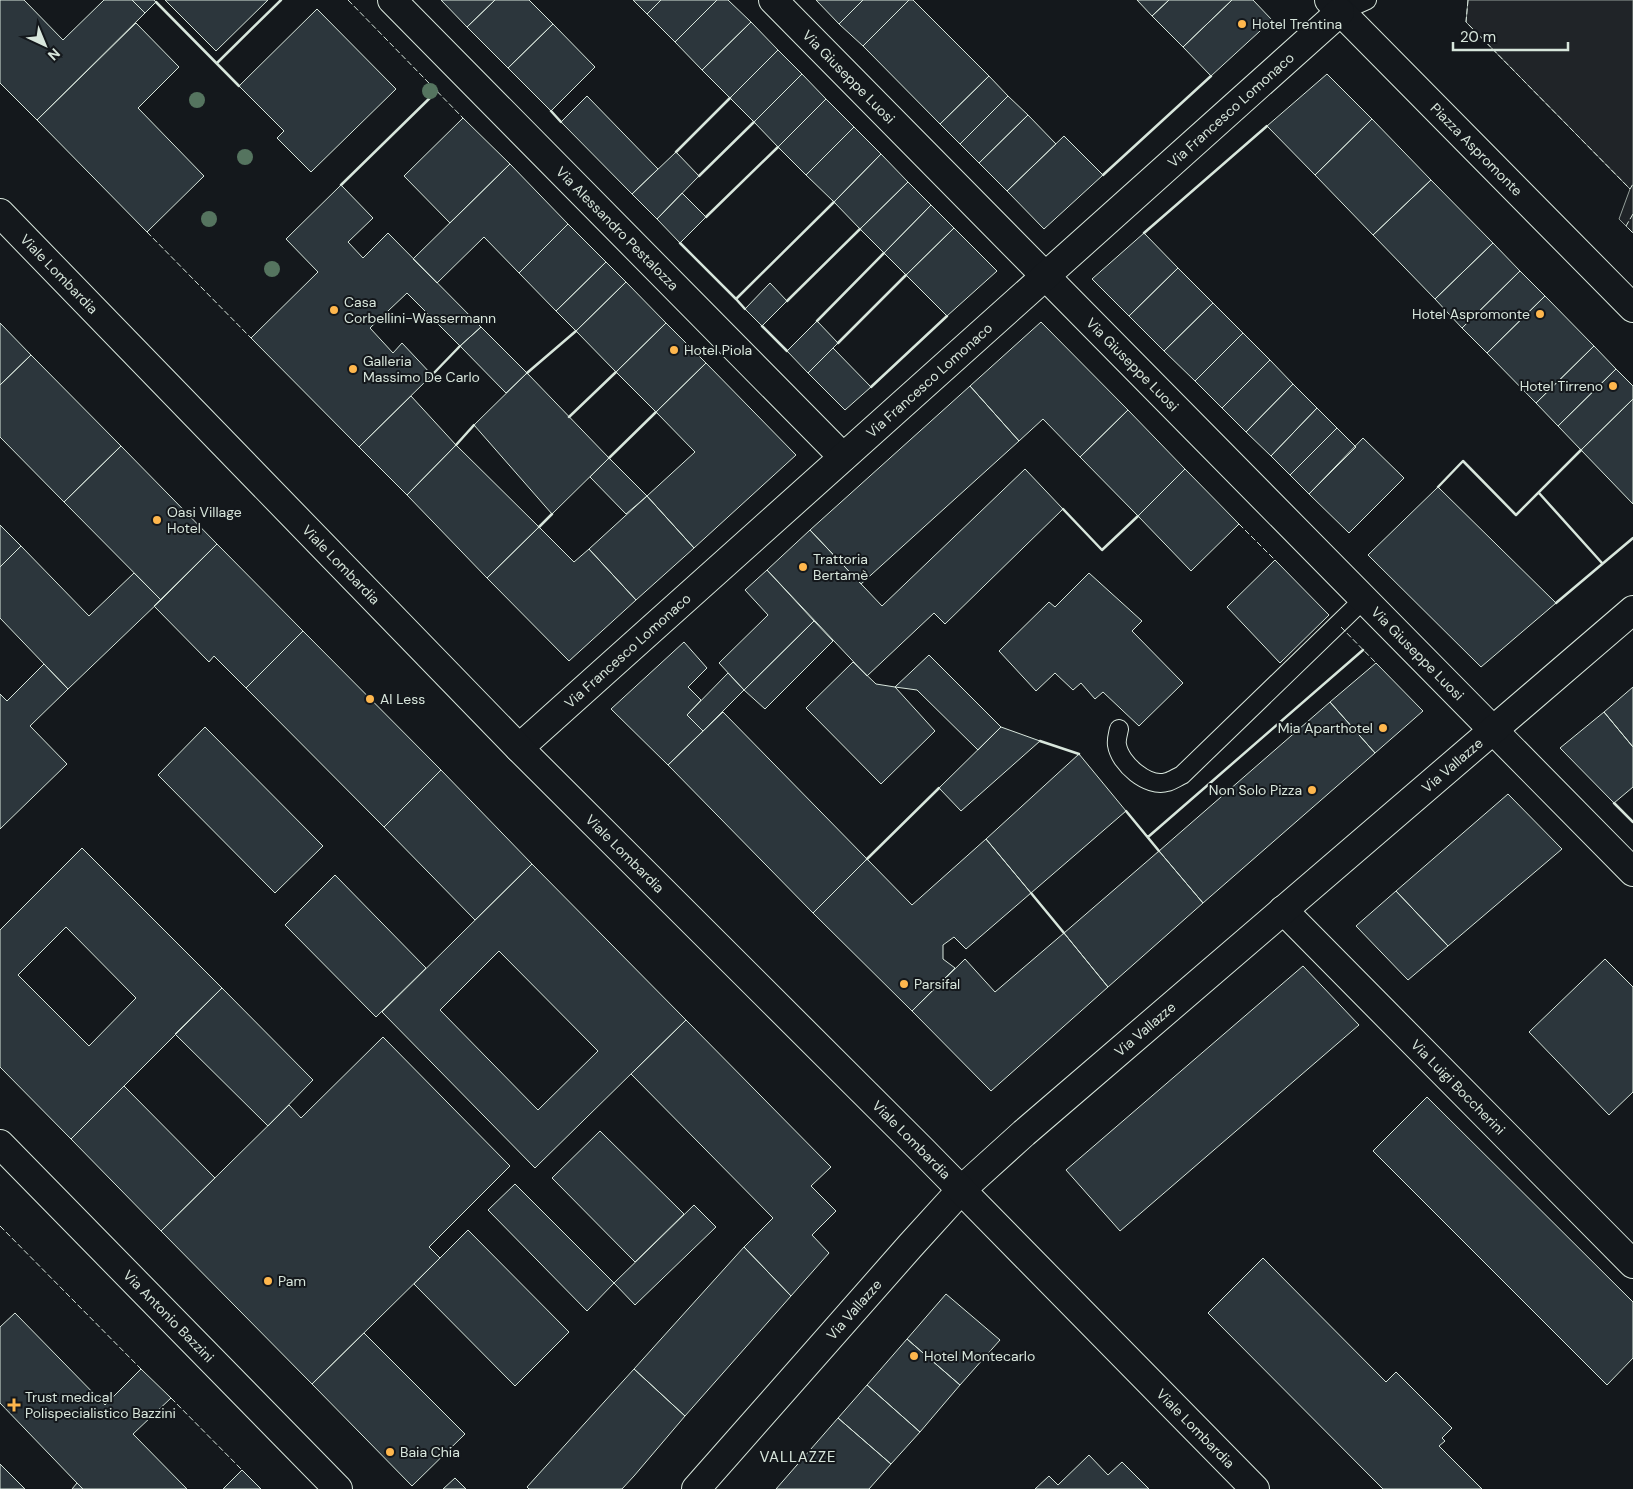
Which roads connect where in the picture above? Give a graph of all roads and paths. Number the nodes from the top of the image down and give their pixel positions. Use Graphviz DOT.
graph roads {
  1 [pos="392,0"];
  2 [pos="773,0"];
  3 [pos="1367,0"];
  4 [pos="1335,6"];
  5 [pos="0,213"];
  6 [pos="1045,276"];
  7 [pos="1633,308"];
  8 [pos="843,457"];
  9 [pos="1364,599"];
  10 [pos="1633,610"];
  11 [pos="1119,729"];
  12 [pos="1494,730"];
  13 [pos="519,748"];
  14 [pos="1633,872"];
  15 [pos="1283,910"];
  16 [pos="0,1144"];
  17 [pos="961,1190"];
  18 [pos="1633,1264"];
  19 [pos="338,1489"];
  20 [pos="696,1489"];
  21 [pos="1255,1489"];
  1 -- 8 [label="street, Via Alessandro Pestalozza"];
  2 -- 6 [label="street, Via Giuseppe Luosi"];
  3 -- 4 [label="lane"];
  4 -- 6 [label="street, Via Francesco Lomonaco"];
  4 -- 7 [label="street, Piazza Aspromonte"];
  5 -- 13 [label="street, Viale Lombardia"];
  6 -- 8 [label="street, Via Francesco Lomonaco"];
  6 -- 9 [label="street, Via Giuseppe Luosi"];
  8 -- 13 [label="street, Via Francesco Lomonaco"];
  9 -- 11 [label="lane"];
  9 -- 12 [label="street, Via Giuseppe Luosi"];
  10 -- 12 [label="street, Via Vallazze"];
  12 -- 14 [label="street, Via Giuseppe Luosi"];
  12 -- 15 [label="street, Via Vallazze"];
  13 -- 17 [label="street, Viale Lombardia"];
  15 -- 17 [label="street, Via Vallazze"];
  15 -- 18 [label="street, Via Luigi Boccherini"];
  16 -- 19 [label="street, Via Antonio Bazzini"];
  17 -- 20 [label="street, Via Vallazze"];
  17 -- 21 [label="street, Viale Lombardia"];
}
